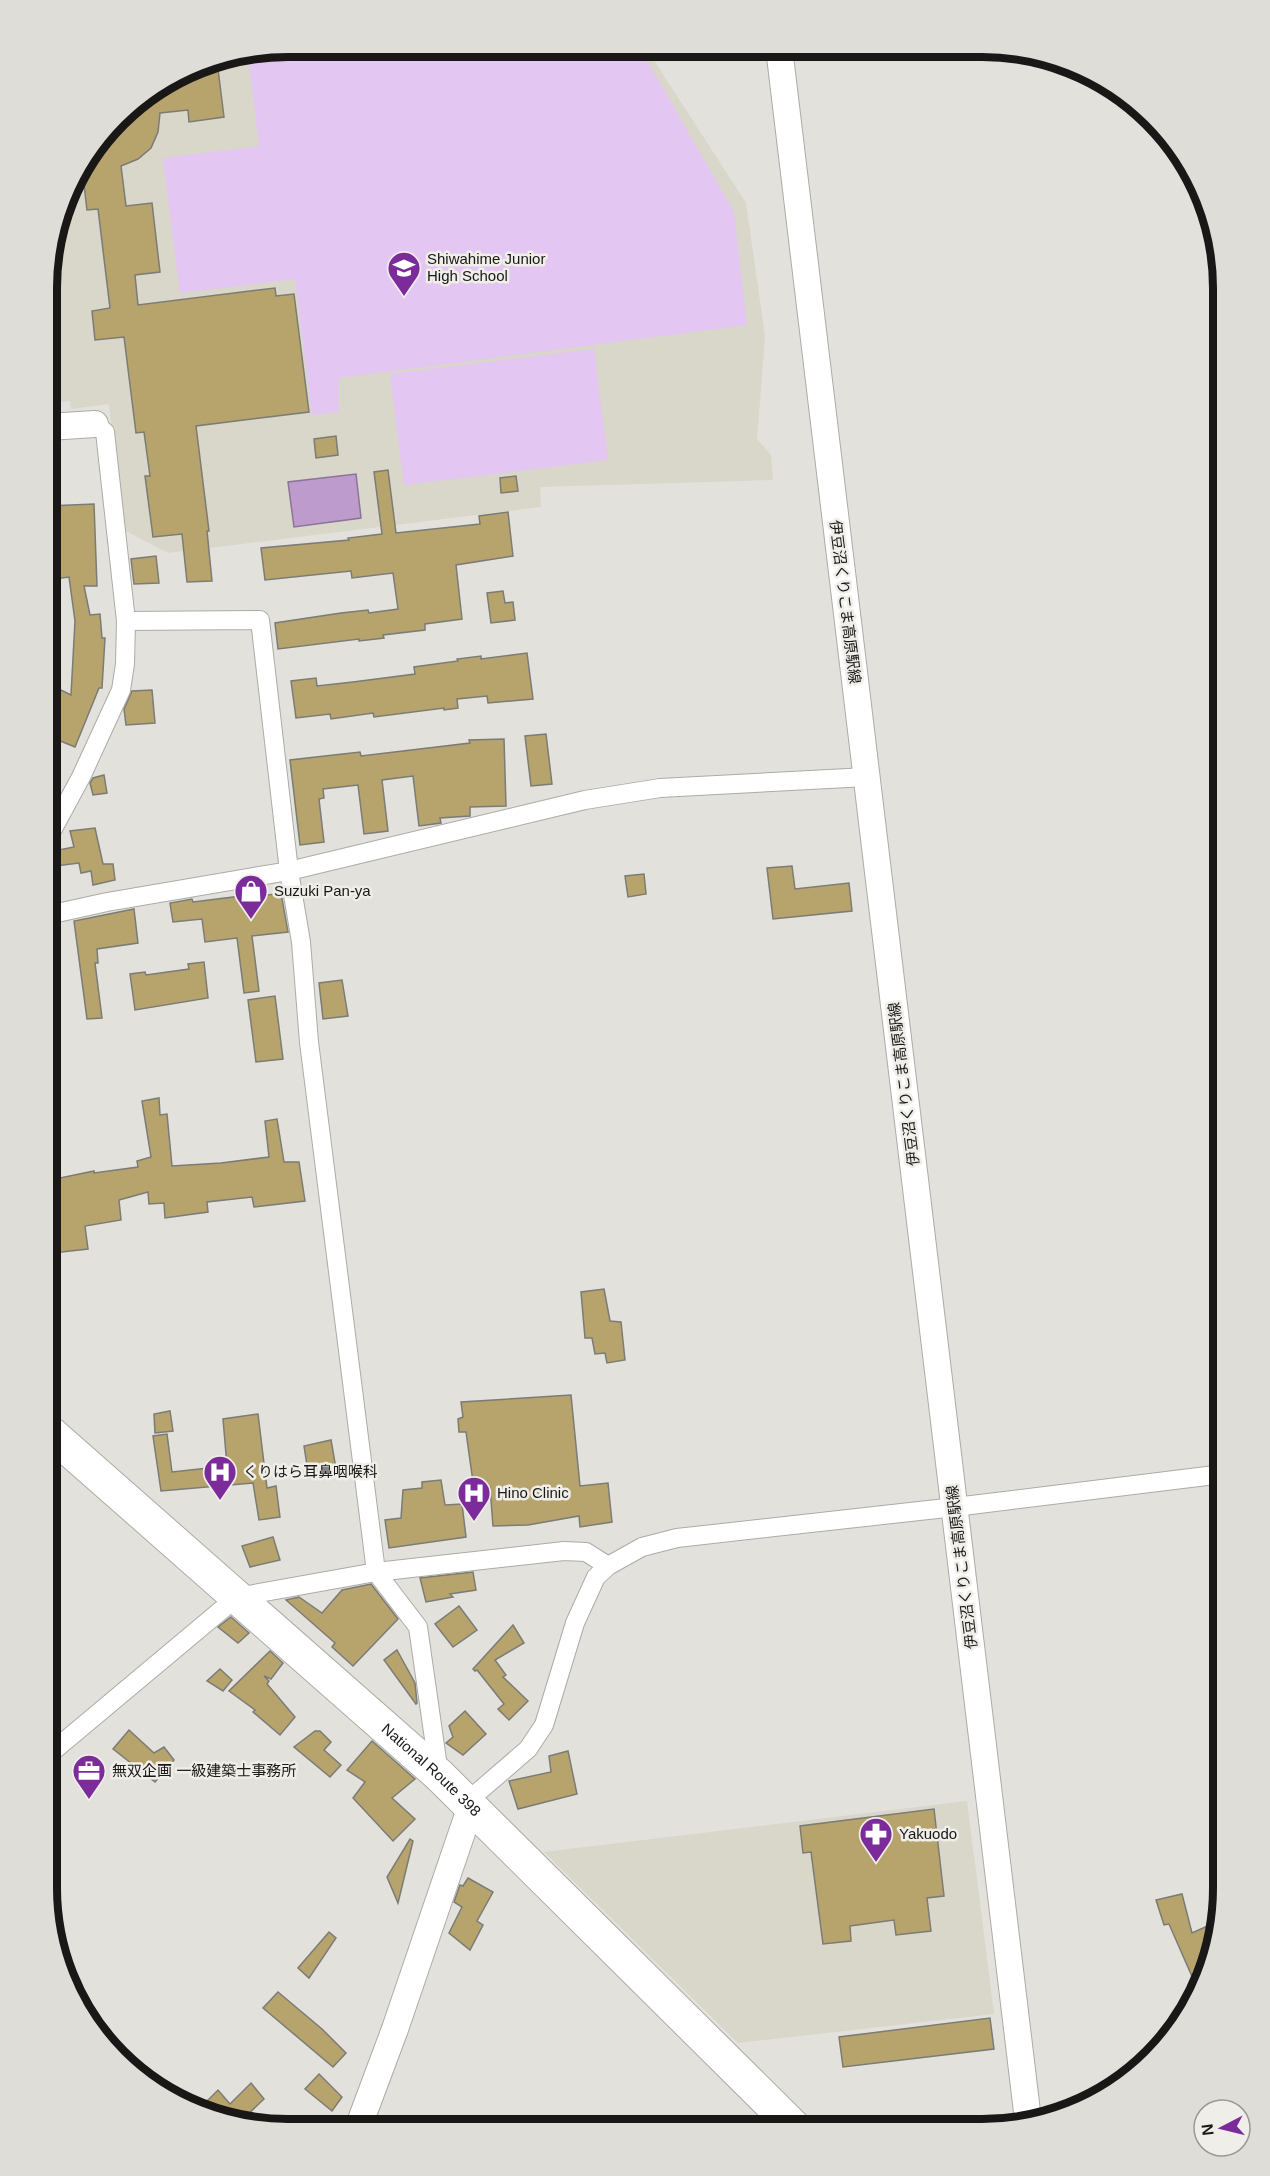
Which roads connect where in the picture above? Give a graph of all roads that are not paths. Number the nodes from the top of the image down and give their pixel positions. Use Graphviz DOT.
graph roads {
  1 [pos="780,57"];
  2 [pos="95,424"];
  3 [pos="57,426"];
  4 [pos="126,621"];
  5 [pos="867,777"];
  6 [pos="57,821"];
  7 [pos="289,871"];
  8 [pos="57,913"];
  9 [pos="57,1439"];
  10 [pos="1213,1475"];
  11 [pos="955,1507"];
  12 [pos="608,1566"];
  13 [pos="376,1572"];
  14 [pos="237,1597"];
  15 [pos="57,1748"];
  16 [pos="440,1775"];
  17 [pos="471,1806"];
  18 [pos="1027,2115"];
  19 [pos="361,2119"];
  20 [pos="786,2119"];
  1 -- 5 [label="main road, 伊豆沼くりこま高原駅線"];
  2 -- 3 [label="main road"];
  2 -- 4 [label="street"];
  4 -- 6 [label="street"];
  4 -- 7 [label="street"];
  5 -- 7 [label="street"];
  5 -- 11 [label="main road, 伊豆沼くりこま高原駅線"];
  7 -- 8 [label="street"];
  7 -- 13 [label="street"];
  9 -- 14 [label="highway, National Route 398"];
  10 -- 11 [label="street"];
  11 -- 12 [label="street"];
  11 -- 18 [label="main road, 伊豆沼くりこま高原駅線"];
  12 -- 13 [label="street"];
  12 -- 17 [label="street"];
  13 -- 14 [label="street"];
  13 -- 16 [label="street"];
  14 -- 15 [label="street"];
  14 -- 16 [label="highway, National Route 398"];
  16 -- 17 [label="highway, National Route 398"];
  17 -- 19 [label="main road"];
  17 -- 20 [label="highway, National Route 398"];
}
